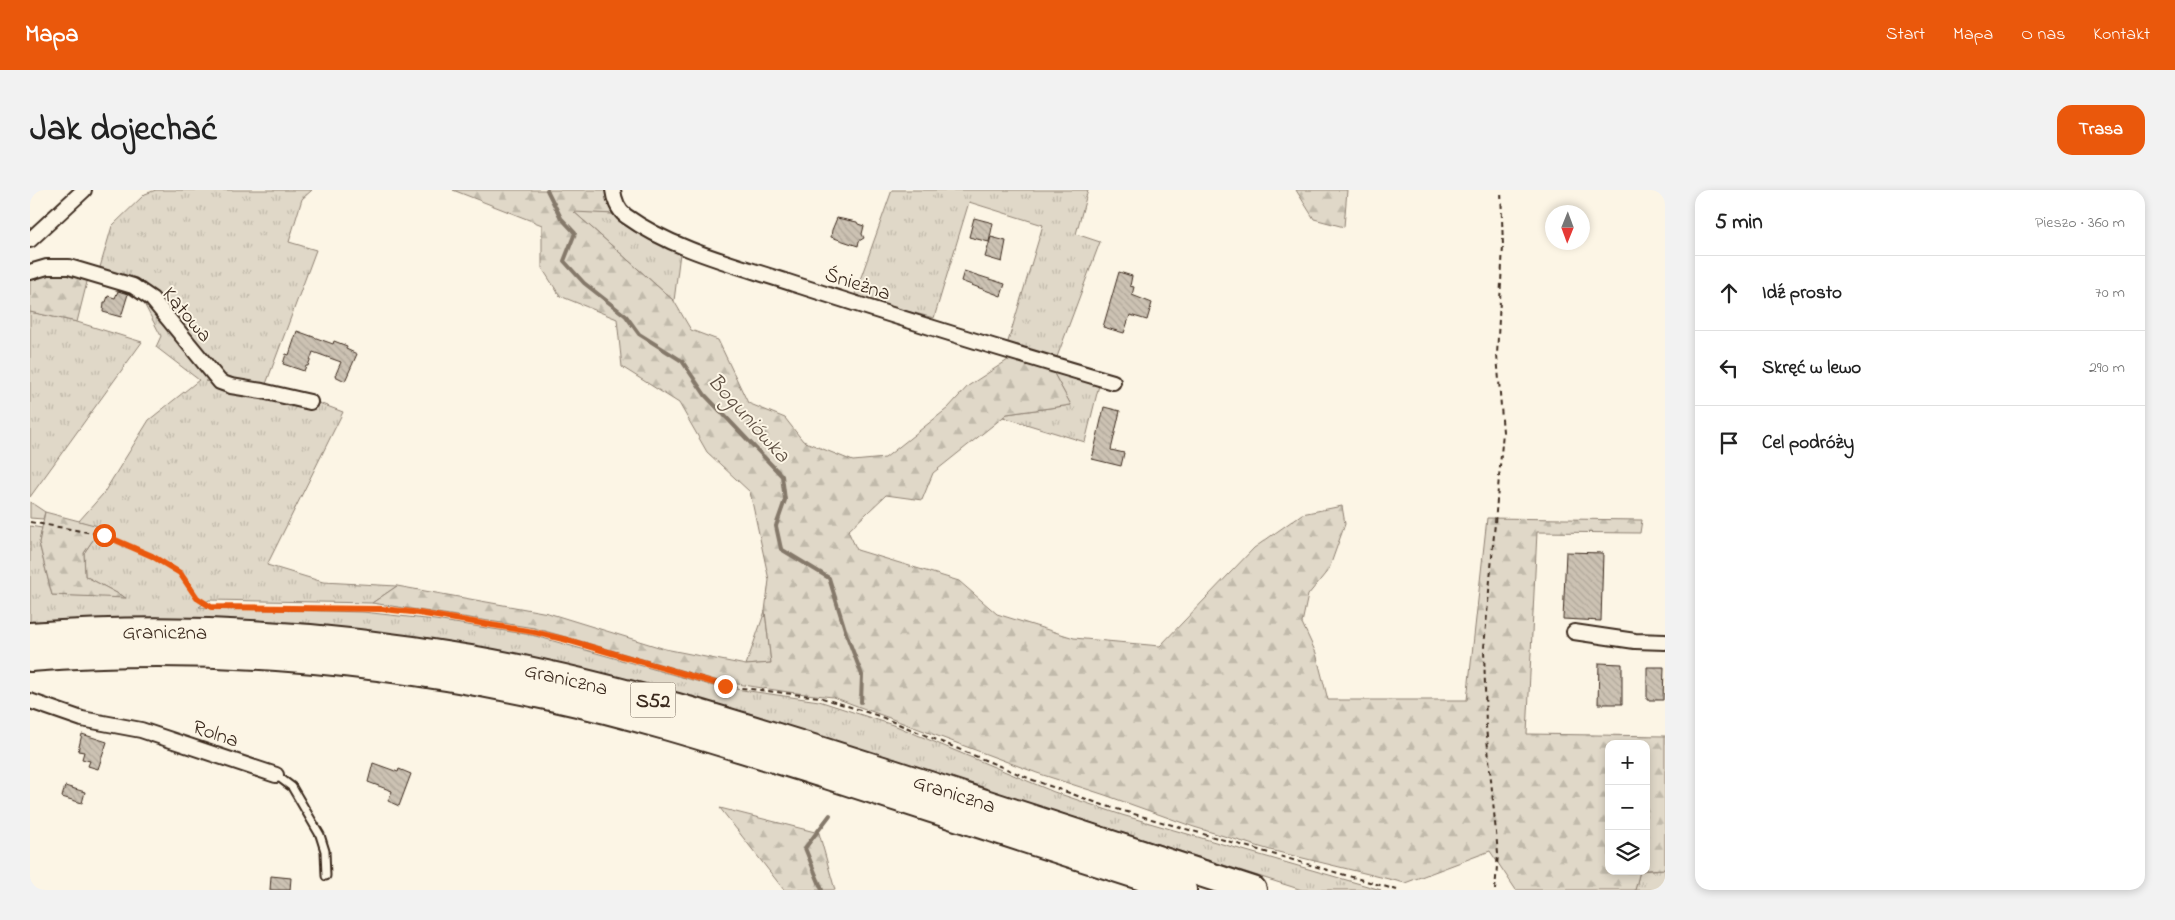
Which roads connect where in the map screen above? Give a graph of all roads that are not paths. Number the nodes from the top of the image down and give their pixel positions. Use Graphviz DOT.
graph roads {
  1 [pos="84,190"];
  2 [pos="613,190"];
  3 [pos="30,240"];
  4 [pos="30,272"];
  5 [pos="1112,382"];
  6 [pos="310,402"];
  7 [pos="1574,632"];
  8 [pos="30,636"];
  9 [pos="1665,642"];
  10 [pos="30,658"];
  11 [pos="30,701"];
  12 [pos="276,775"];
  13 [pos="326,876"];
  14 [pos="1183,890"];
  15 [pos="1253,890"];
  1 -- 3 [label="street"];
  2 -- 5 [label="street, Śnieżna"];
  4 -- 6 [label="street, Kątowa"];
  7 -- 9 [label="street"];
  8 -- 15 [label="highway, Graniczna / S52"];
  10 -- 14 [label="highway, Graniczna / S52"];
  11 -- 12 [label="street, Rolna"];
  12 -- 13 [label="lane, Rolna"];
}
